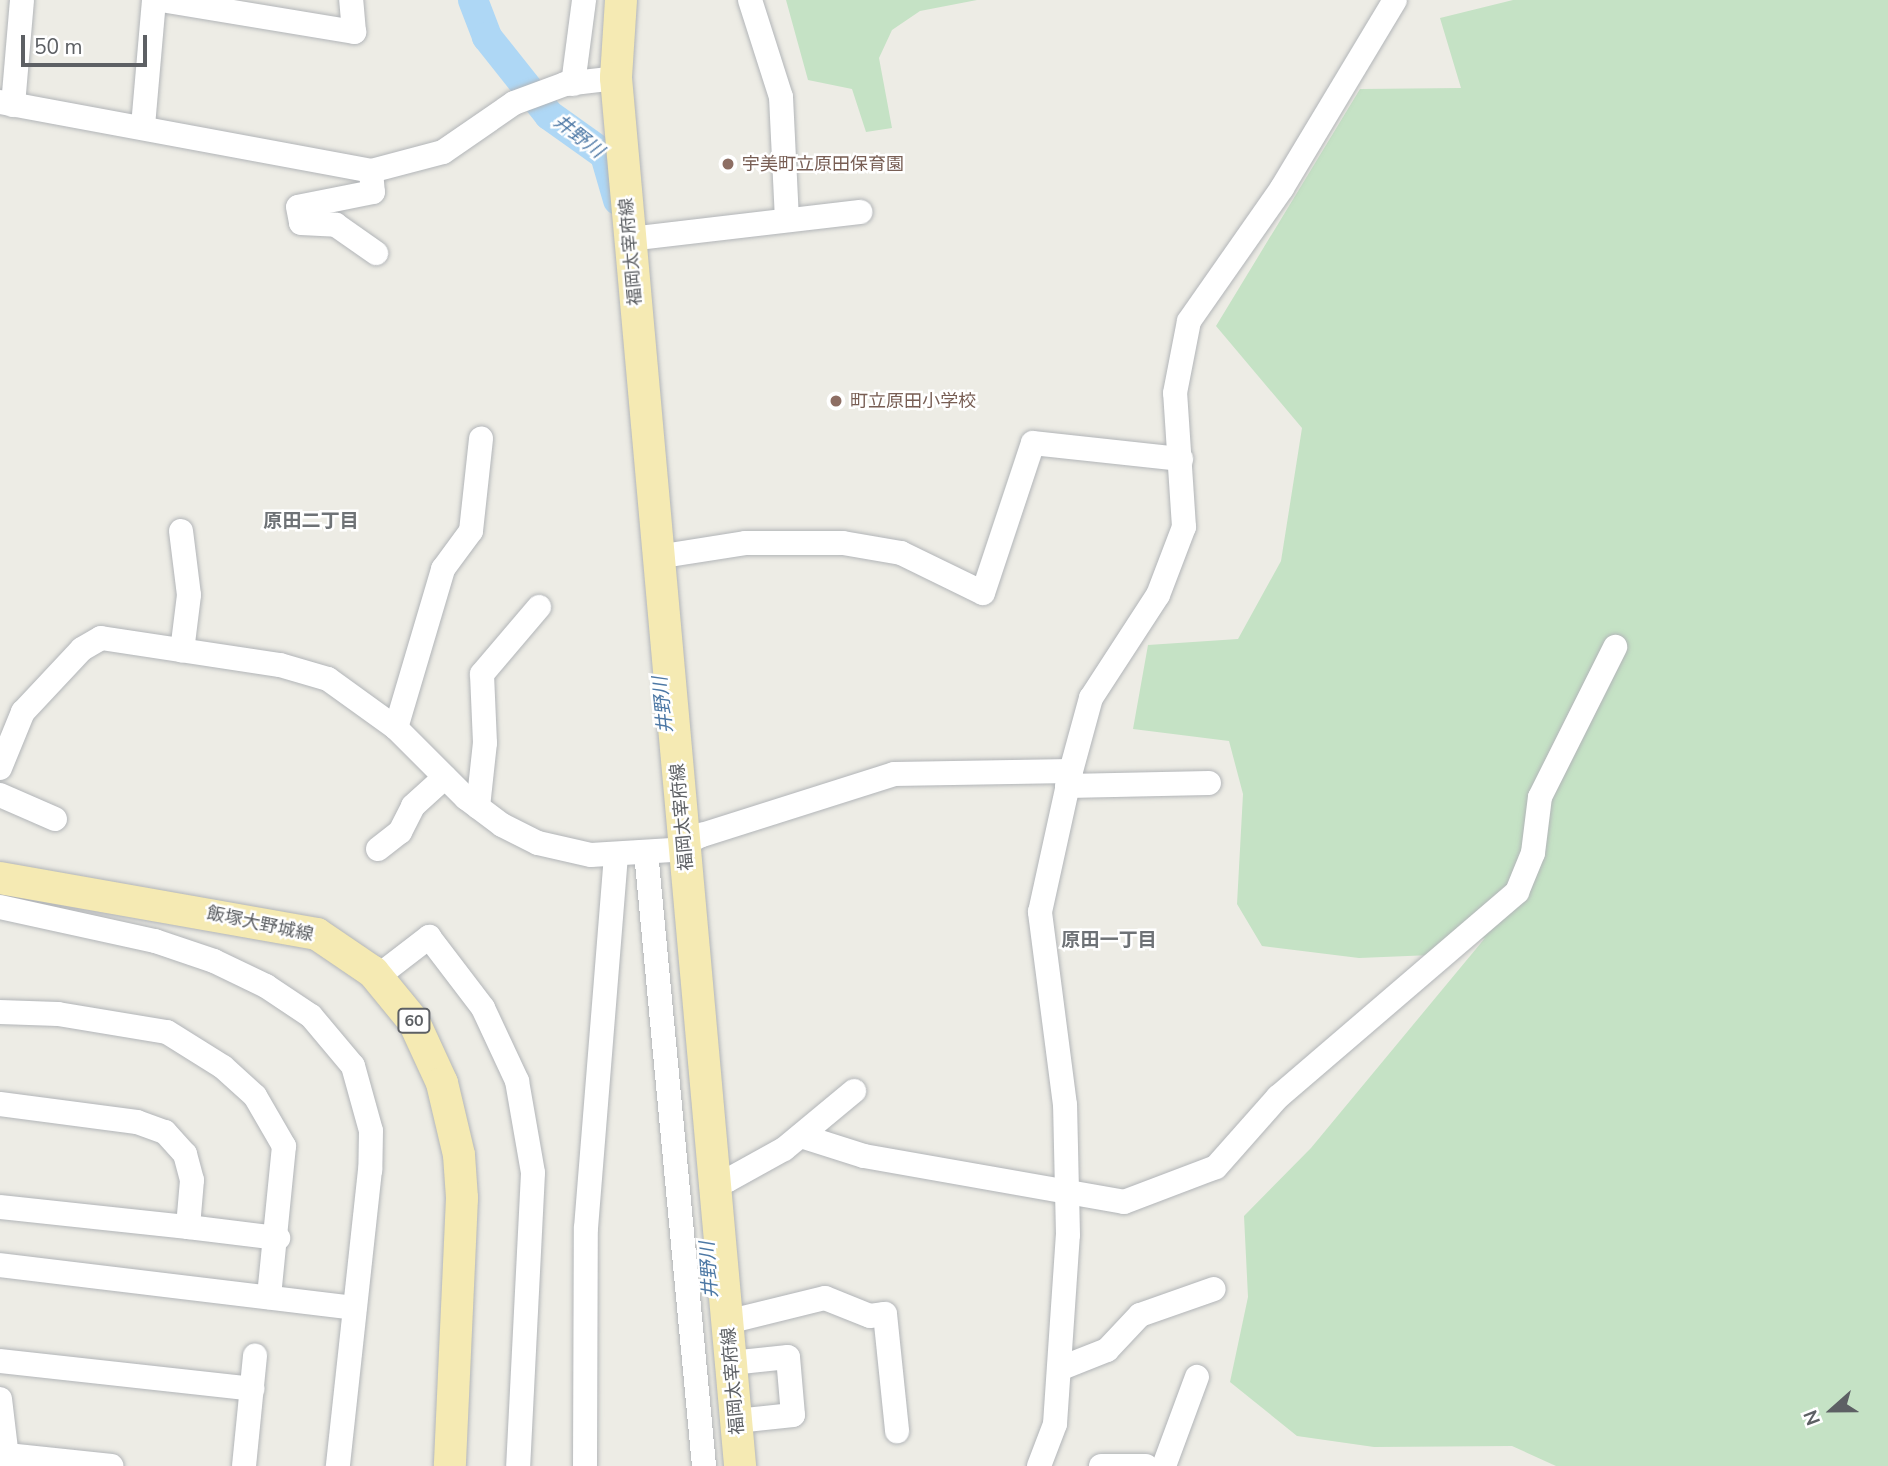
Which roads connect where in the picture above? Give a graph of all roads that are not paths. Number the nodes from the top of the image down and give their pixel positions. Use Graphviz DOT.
graph roads {
  1 [pos="22,0"];
  2 [pos="154,0"];
  3 [pos="161,0"];
  4 [pos="351,0"];
  5 [pos="584,0"];
  6 [pos="621,0"];
  7 [pos="750,0"];
  8 [pos="1395,0"];
  9 [pos="215,5"];
  10 [pos="616,78"];
  11 [pos="573,84"];
  12 [pos="7,103"];
  13 [pos="143,126"];
  14 [pos="371,171"];
  15 [pos="860,212"];
  16 [pos="792,218"];
  17 [pos="630,239"];
  18 [pos="376,253"];
  19 [pos="481,439"];
  20 [pos="1181,459"];
  21 [pos="181,531"];
  22 [pos="657,557"];
  23 [pos="539,607"];
  24 [pos="1615,647"];
  25 [pos="182,651"];
  26 [pos="396,728"];
  27 [pos="0,768"];
  28 [pos="444,777"];
  29 [pos="1069,778"];
  30 [pos="1209,783"];
  31 [pos="0,795"];
  32 [pos="478,807"];
  33 [pos="55,819"];
  34 [pos="684,843"];
  35 [pos="378,849"];
  36 [pos="646,852"];
  37 [pos="616,855"];
  38 [pos="0,878"];
  39 [pos="0,907"];
  40 [pos="377,976"];
  41 [pos="0,1012"];
  42 [pos="854,1091"];
  43 [pos="0,1104"];
  44 [pos="801,1136"];
  45 [pos="715,1182"];
  46 [pos="1068,1194"];
  47 [pos="0,1208"];
  48 [pos="188,1227"];
  49 [pos="278,1238"];
  50 [pos="716,1241"];
  51 [pos="682,1244"];
  52 [pos="0,1265"];
  53 [pos="1214,1289"];
  54 [pos="269,1297"];
  55 [pos="354,1308"];
  56 [pos="727,1322"];
  57 [pos="255,1356"];
  58 [pos="0,1361"];
  59 [pos="731,1363"];
  60 [pos="1059,1369"];
  61 [pos="1197,1377"];
  62 [pos="252,1389"];
  63 [pos="0,1399"];
  64 [pos="736,1421"];
  65 [pos="897,1431"];
  66 [pos="8,1461"];
  67 [pos="111,1466"];
  68 [pos="244,1466"];
  69 [pos="338,1466"];
  70 [pos="450,1466"];
  71 [pos="519,1466"];
  72 [pos="585,1466"];
  73 [pos="704,1466"];
  74 [pos="740,1466"];
  75 [pos="1039,1466"];
  76 [pos="1101,1466"];
  77 [pos="1146,1466"];
  78 [pos="1164,1466"];
  1 -- 12 [label="street"];
  2 -- 13 [label="street"];
  3 -- 9 [label="street"];
  4 -- 9 [label="street"];
  5 -- 11 [label="street"];
  6 -- 10 [label="main road, 福岡太宰府線"];
  7 -- 16 [label="street"];
  8 -- 20 [label="street"];
  10 -- 11 [label="street"];
  10 -- 17 [label="main road, 福岡太宰府線"];
  11 -- 14 [label="street"];
  12 -- 13 [label="street"];
  13 -- 14 [label="street"];
  14 -- 18 [label="street"];
  15 -- 16 [label="street"];
  16 -- 17 [label="street"];
  17 -- 22 [label="main road, 福岡太宰府線"];
  19 -- 26 [label="street"];
  20 -- 22 [label="street"];
  20 -- 29 [label="street"];
  21 -- 25 [label="street"];
  22 -- 34 [label="main road, 福岡太宰府線"];
  23 -- 32 [label="street"];
  24 -- 46 [label="street"];
  25 -- 26 [label="street"];
  25 -- 27 [label="street"];
  26 -- 28 [label="street"];
  28 -- 32 [label="street"];
  28 -- 35 [label="street"];
  29 -- 30 [label="street"];
  29 -- 34 [label="street"];
  29 -- 46 [label="street"];
  31 -- 33 [label="street"];
  32 -- 37 [label="street"];
  34 -- 36 [label="street"];
  34 -- 45 [label="main road, 福岡太宰府線"];
  36 -- 37 [label="street"];
  36 -- 51 [label="street"];
  37 -- 72 [label="street"];
  38 -- 40 [label="main road, 飯塚大野城線 / 60"];
  39 -- 55 [label="street"];
  40 -- 70 [label="main road, 飯塚大野城線 / 60"];
  40 -- 71 [label="street"];
  41 -- 49 [label="street"];
  42 -- 44 [label="street"];
  43 -- 48 [label="street"];
  44 -- 45 [label="street"];
  44 -- 46 [label="street"];
  45 -- 50 [label="main road, 福岡太宰府線"];
  46 -- 60 [label="street"];
  47 -- 48 [label="street"];
  48 -- 49 [label="street"];
  49 -- 54 [label="street"];
  50 -- 51 [label="street"];
  50 -- 56 [label="main road, 福岡太宰府線"];
  51 -- 73 [label="street"];
  52 -- 54 [label="street"];
  53 -- 60 [label="street"];
  54 -- 55 [label="street"];
  55 -- 69 [label="street"];
  56 -- 59 [label="main road, 福岡太宰府線"];
  56 -- 65 [label="street"];
  57 -- 62 [label="street"];
  58 -- 62 [label="street"];
  59 -- 64 [label="main road, 福岡太宰府線"];
  59 -- 64 [label="street"];
  60 -- 75 [label="street"];
  61 -- 78 [label="street"];
  62 -- 68 [label="street"];
  63 -- 66 [label="street"];
  64 -- 74 [label="main road, 福岡太宰府線"];
  66 -- 67 [label="street"];
  76 -- 77 [label="street"];
}
